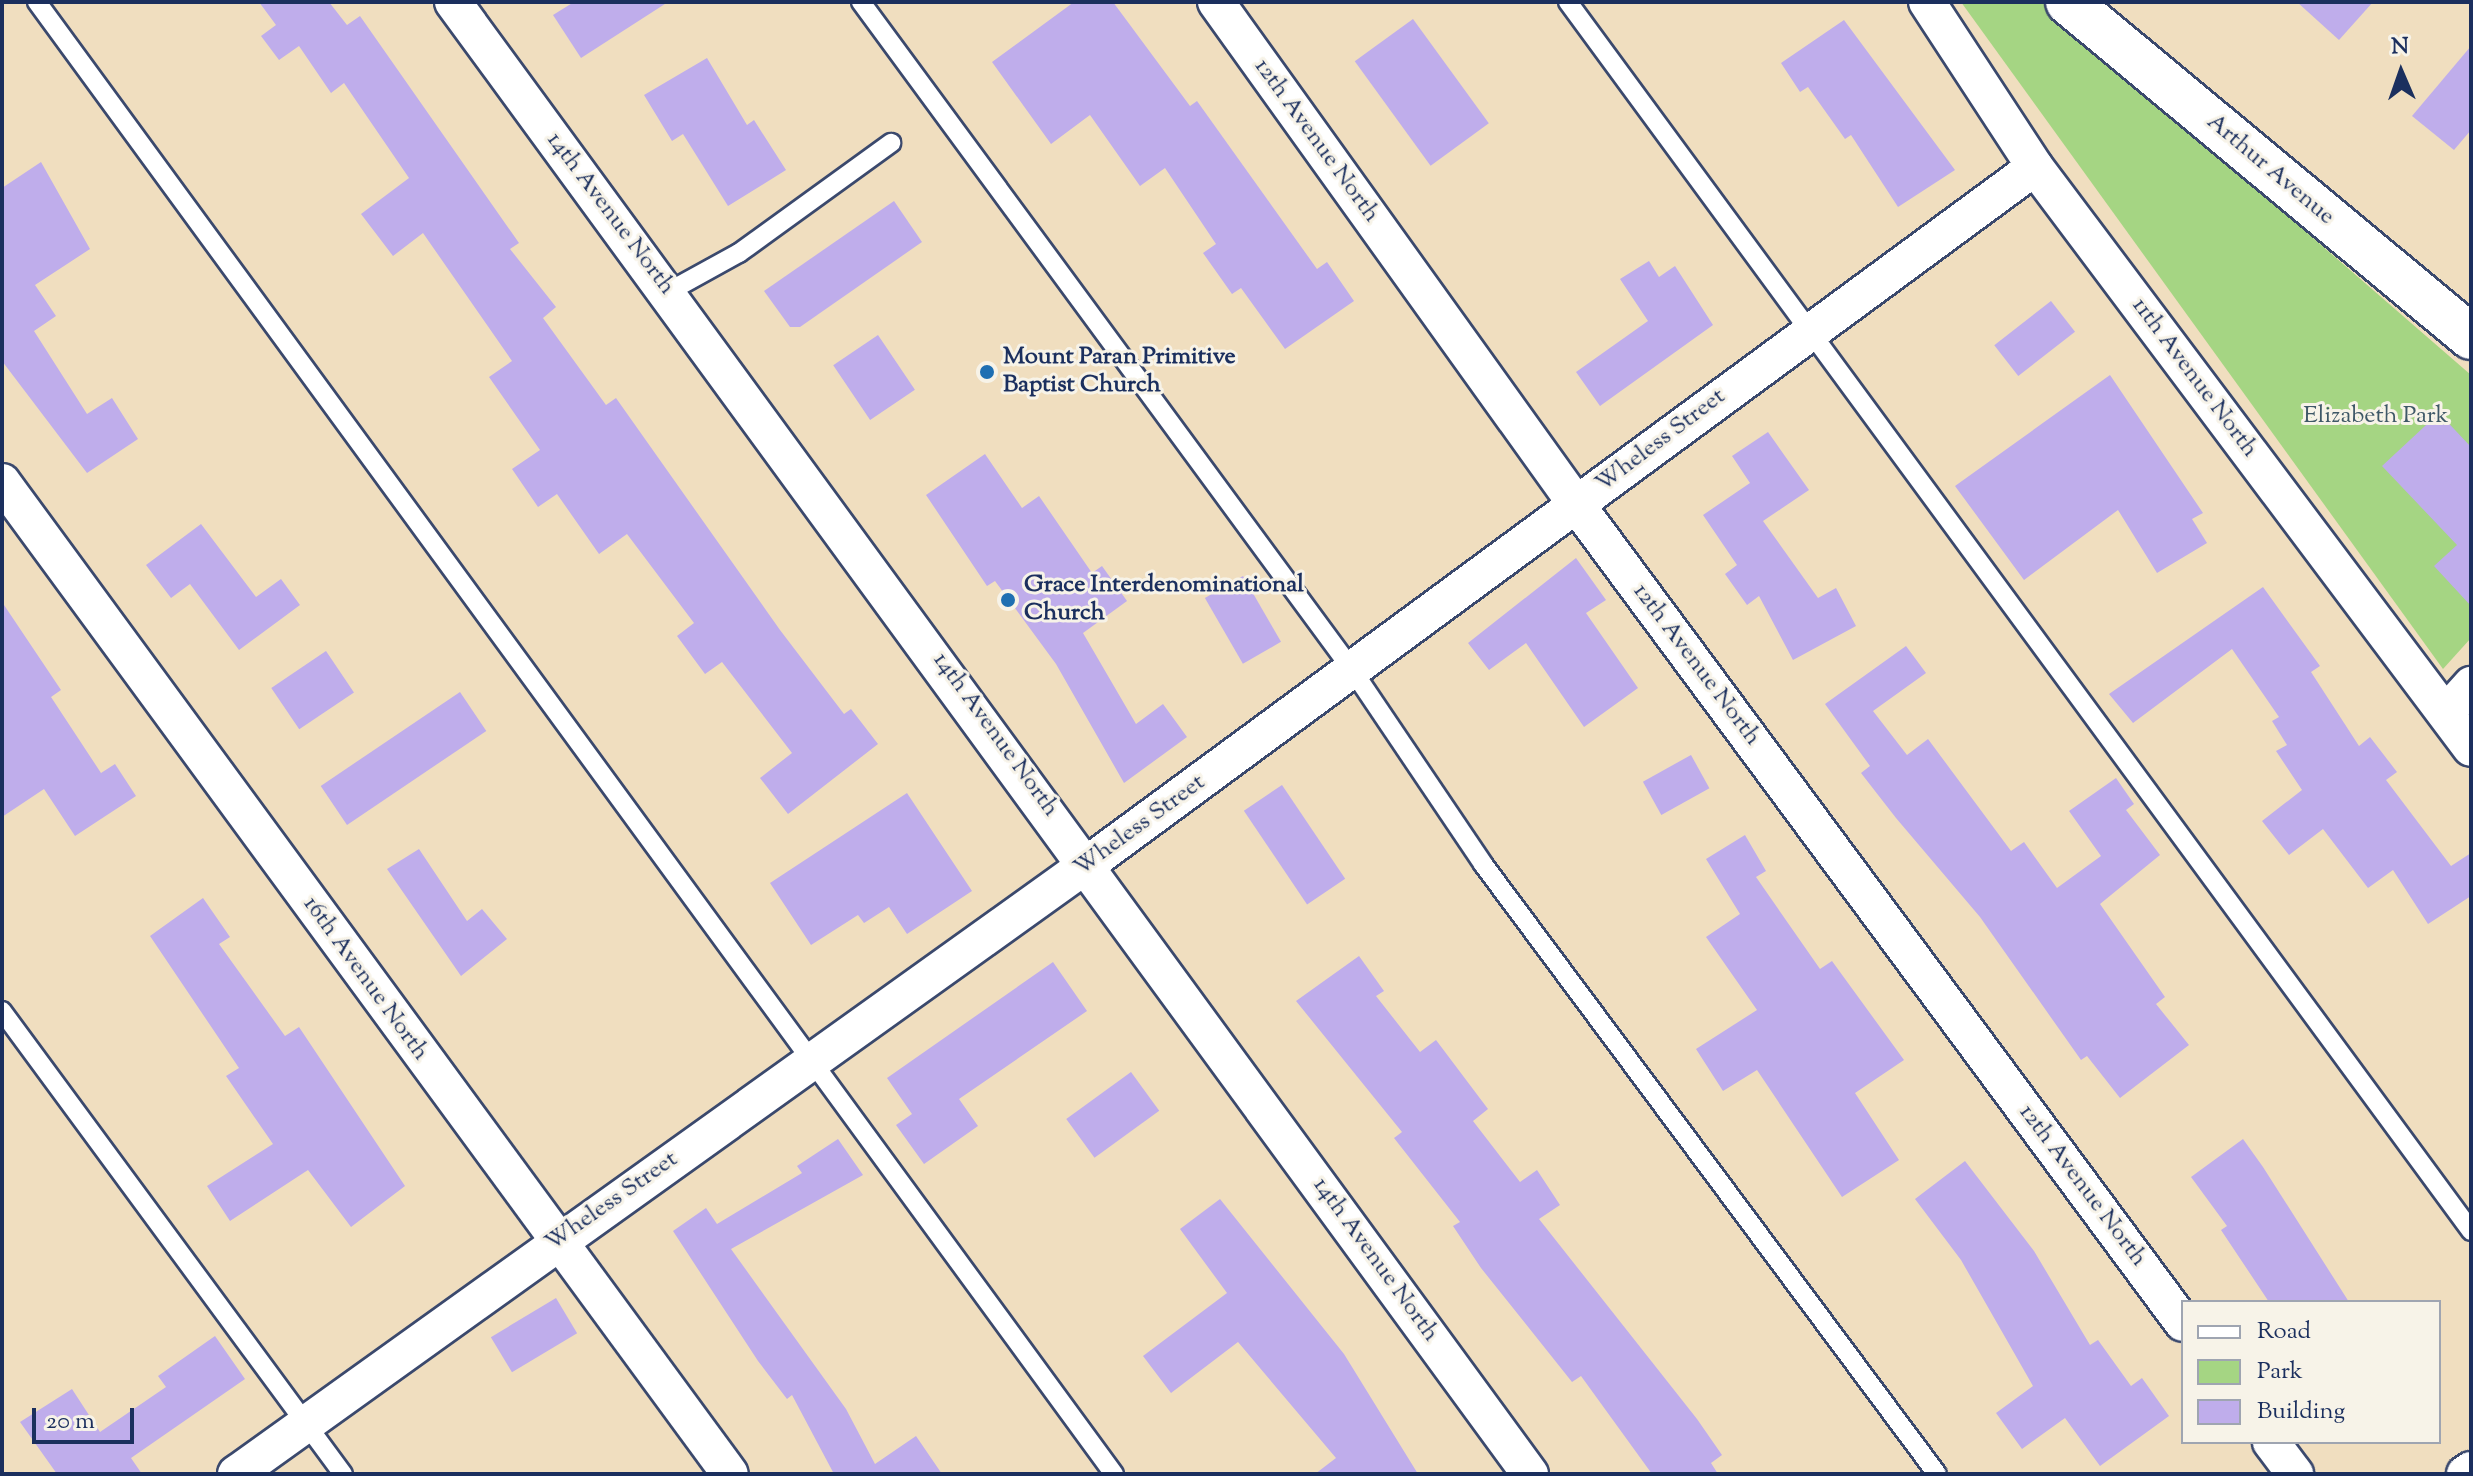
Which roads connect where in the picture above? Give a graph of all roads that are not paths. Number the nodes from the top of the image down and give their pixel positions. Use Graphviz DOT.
graph roads {
  1 [pos="37,2"];
  2 [pos="453,2"];
  3 [pos="861,2"];
  4 [pos="1216,2"];
  5 [pos="1568,2"];
  6 [pos="1927,2"];
  7 [pos="2068,2"];
  8 [pos="891,143"];
  9 [pos="2035,167"];
  10 [pos="668,292"];
  11 [pos="1809,331"];
  12 [pos="2471,337"];
  13 [pos="2,482"];
  14 [pos="1576,504"];
  15 [pos="1353,671"];
  16 [pos="2471,685"];
  17 [pos="2446,713"];
  18 [pos="2471,748"];
  19 [pos="1089,863"];
  20 [pos="2,1011"];
  21 [pos="813,1060"];
  22 [pos="2471,1231"];
  23 [pos="558,1241"];
  24 [pos="2181,1320"];
  25 [pos="306,1424"];
  26 [pos="2272,1444"];
  27 [pos="2471,1470"];
  28 [pos="236,1474"];
  29 [pos="343,1474"];
  30 [pos="730,1474"];
  31 [pos="1114,1474"];
  32 [pos="1530,1474"];
  33 [pos="1937,1474"];
  34 [pos="2295,1474"];
  35 [pos="2465,1474"];
  1 -- 21 [label="lane"];
  2 -- 10 [label="street, 14th Avenue North"];
  3 -- 15 [label="lane"];
  4 -- 14 [label="street, 12th Avenue North"];
  5 -- 11 [label="lane"];
  6 -- 9 [label="street, 11th Avenue North"];
  7 -- 12 [label="street, Arthur Avenue"];
  8 -- 10 [label="lane"];
  9 -- 11 [label="street, Wheless Street"];
  9 -- 17 [label="street, 11th Avenue North"];
  10 -- 19 [label="street, 14th Avenue North"];
  11 -- 14 [label="street, Wheless Street"];
  11 -- 22 [label="lane"];
  13 -- 23 [label="street, 16th Avenue North"];
  14 -- 15 [label="street, Wheless Street"];
  14 -- 24 [label="street, 12th Avenue North"];
  15 -- 19 [label="street, Wheless Street"];
  15 -- 33 [label="lane"];
  16 -- 17 [label="street"];
  17 -- 18 [label="street, 11th Avenue North"];
  19 -- 21 [label="street, Wheless Street"];
  19 -- 32 [label="street, 14th Avenue North"];
  20 -- 25 [label="lane"];
  21 -- 23 [label="street, Wheless Street"];
  21 -- 31 [label="lane"];
  23 -- 25 [label="street, Wheless Street"];
  23 -- 30 [label="street, 16th Avenue North"];
  25 -- 28 [label="street, Wheless Street"];
  25 -- 29 [label="lane"];
  26 -- 34 [label="street"];
  27 -- 35 [label="street"];
}
